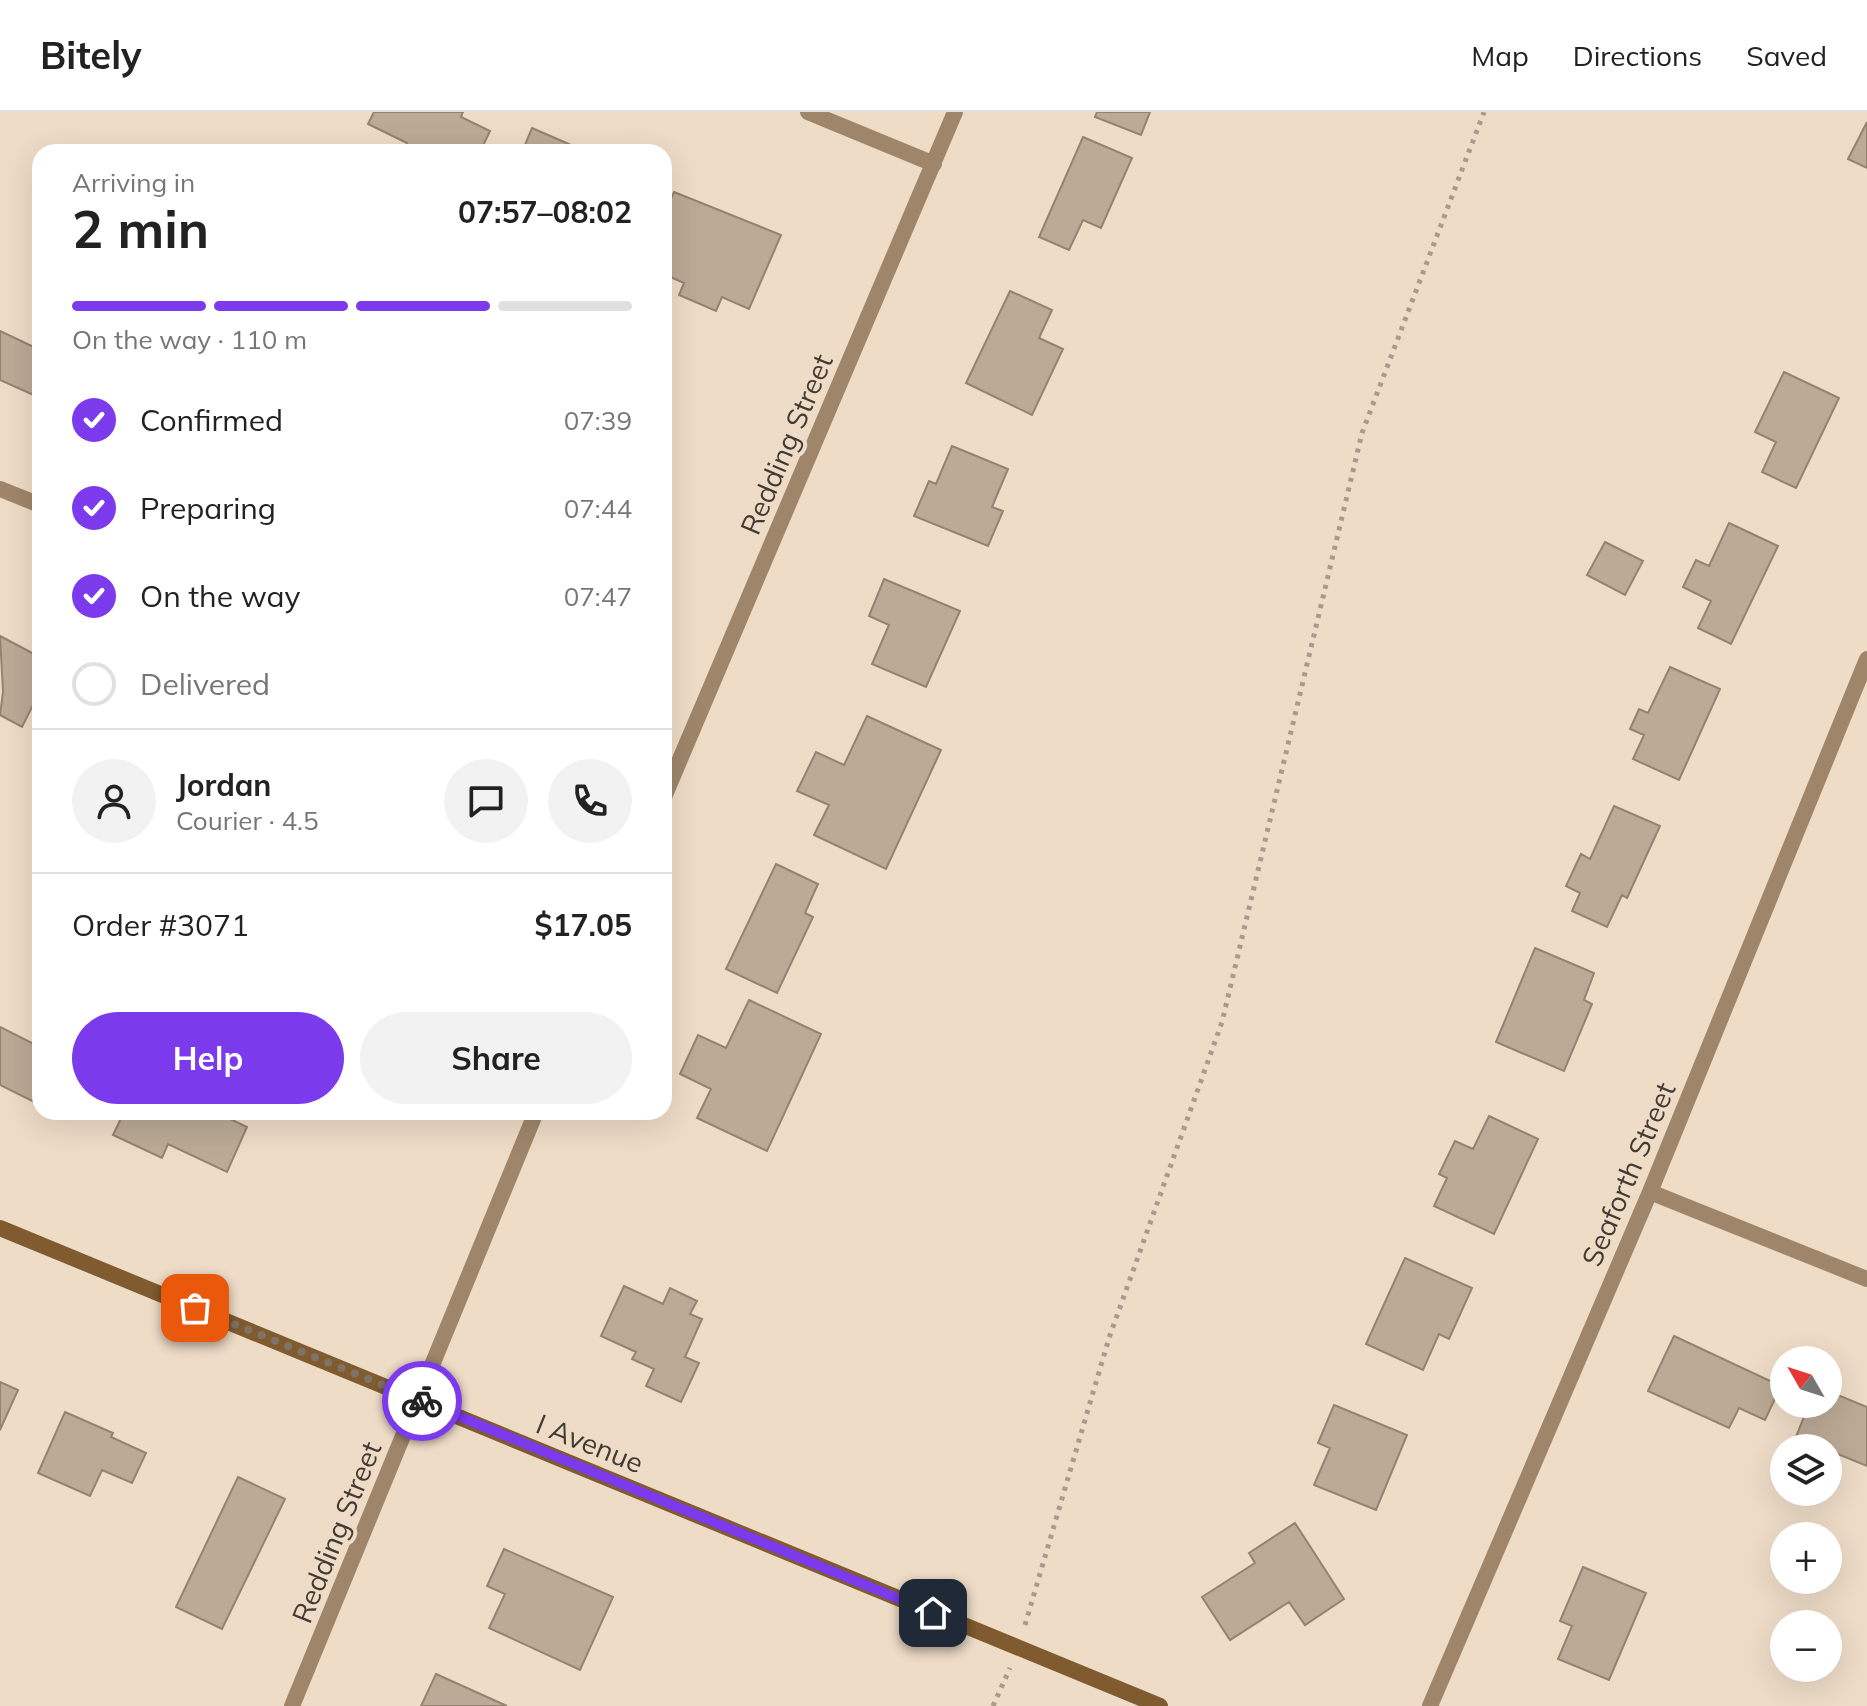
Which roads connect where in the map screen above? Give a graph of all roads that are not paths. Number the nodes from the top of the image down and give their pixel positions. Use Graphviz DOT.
graph roads {
  1 [pos="808,112"];
  2 [pos="955,112"];
  3 [pos="934,164"];
  4 [pos="0,489"];
  5 [pos="32,502"];
  6 [pos="1867,659"];
  7 [pos="672,760"];
  8 [pos="533,1120"];
  9 [pos="1650,1192"];
  10 [pos="0,1228"];
  11 [pos="1867,1279"];
  12 [pos="418,1400"];
  13 [pos="292,1706"];
  14 [pos="1160,1706"];
  15 [pos="1430,1706"];
  1 -- 3 [label="street"];
  2 -- 3 [label="street, Redding Street"];
  3 -- 7 [label="street, Redding Street"];
  4 -- 5 [label="street"];
  6 -- 9 [label="street, Seaforth Street"];
  8 -- 12 [label="street, Redding Street"];
  9 -- 11 [label="street"];
  9 -- 15 [label="street, Seaforth Street"];
  10 -- 12 [label="main road, I Avenue"];
  12 -- 13 [label="street, Redding Street"];
  12 -- 14 [label="main road, I Avenue"];
}
